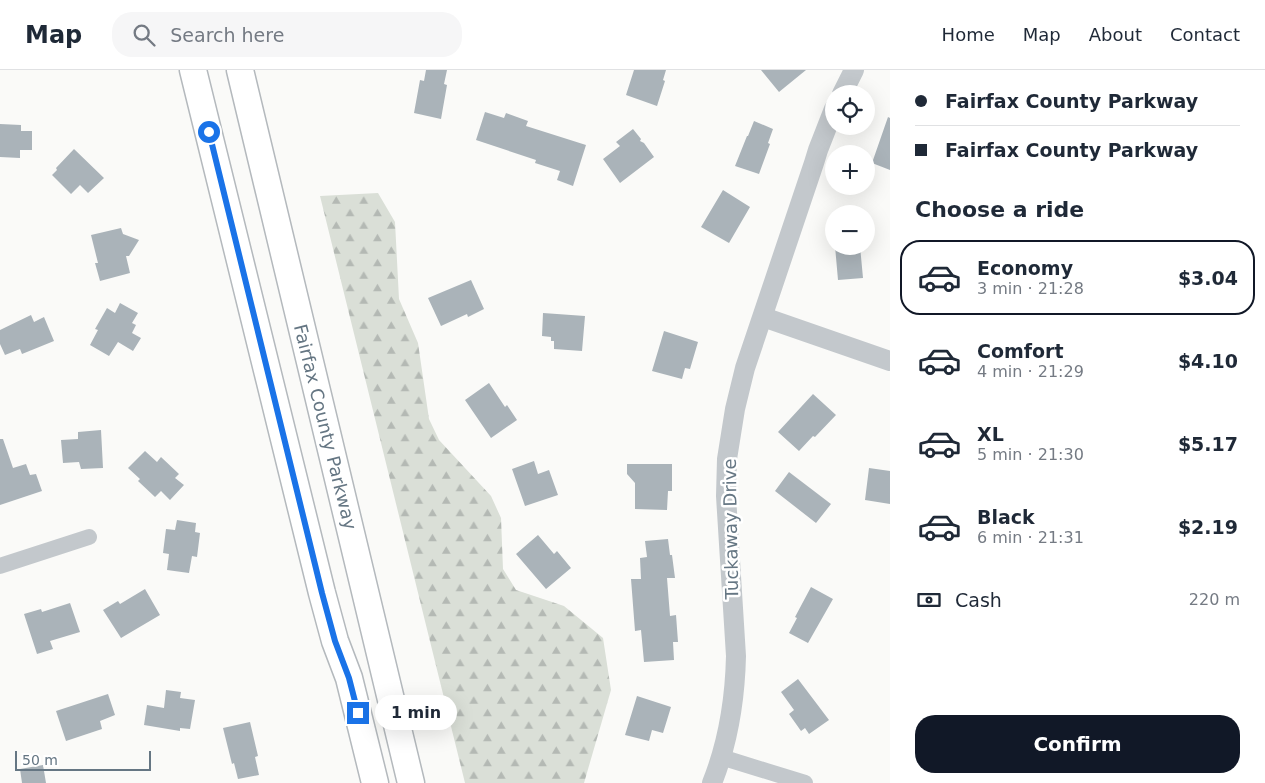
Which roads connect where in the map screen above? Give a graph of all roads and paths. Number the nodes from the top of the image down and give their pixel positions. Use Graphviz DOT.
graph roads {
  1 [pos="193,70"];
  2 [pos="240,70"];
  3 [pos="854,70"];
  4 [pos="846,85"];
  5 [pos="825,132"];
  6 [pos="763,317"];
  7 [pos="890,361"];
  8 [pos="89,538"];
  9 [pos="0,566"];
  10 [pos="720,757"];
  11 [pos="375,783"];
  12 [pos="411,783"];
  13 [pos="712,783"];
  14 [pos="805,783"];
  1 -- 11 [label="highway"];
  2 -- 12 [label="highway, Fairfax County Parkway"];
  3 -- 4 [label="street"];
  5 -- 6 [label="street, Tuckaway Drive"];
  6 -- 7 [label="street"];
  6 -- 10 [label="street, Tuckaway Drive"];
  8 -- 9 [label="street"];
  10 -- 13 [label="street, Tuckaway Drive"];
  10 -- 14 [label="street"];
}
